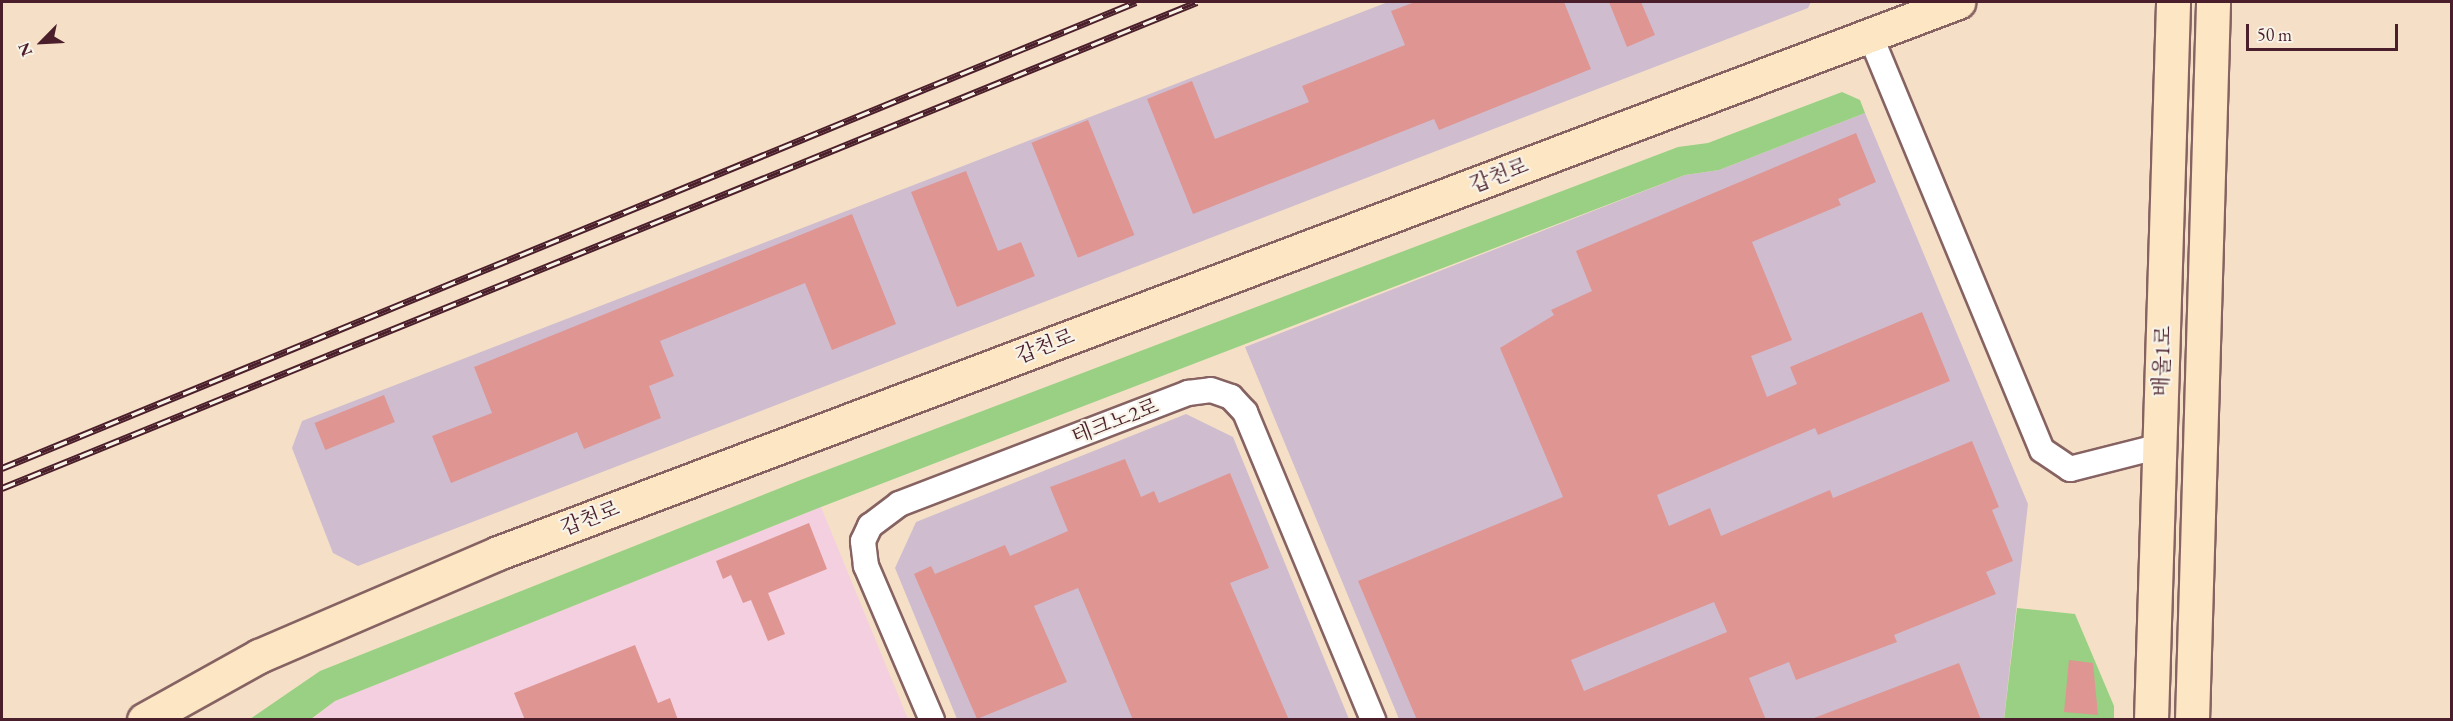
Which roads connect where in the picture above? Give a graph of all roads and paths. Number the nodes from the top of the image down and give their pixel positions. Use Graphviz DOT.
graph roads {
  1 [pos="1958,2"];
  2 [pos="2173,2"];
  3 [pos="2213,2"];
  4 [pos="1870,35"];
  5 [pos="2160,446"];
  6 [pos="144,720"];
  7 [pos="932,720"];
  8 [pos="1373,720"];
  9 [pos="2151,720"];
  10 [pos="2192,720"];
  1 -- 4 [label="main road, 갑천로"];
  2 -- 5 [label="main road, 배울1로"];
  3 -- 10 [label="main road, 배울1로"];
  4 -- 5 [label="street"];
  4 -- 6 [label="main road, 갑천로"];
  5 -- 9 [label="main road, 배울1로"];
  7 -- 8 [label="street, 테크노2로"];
}
